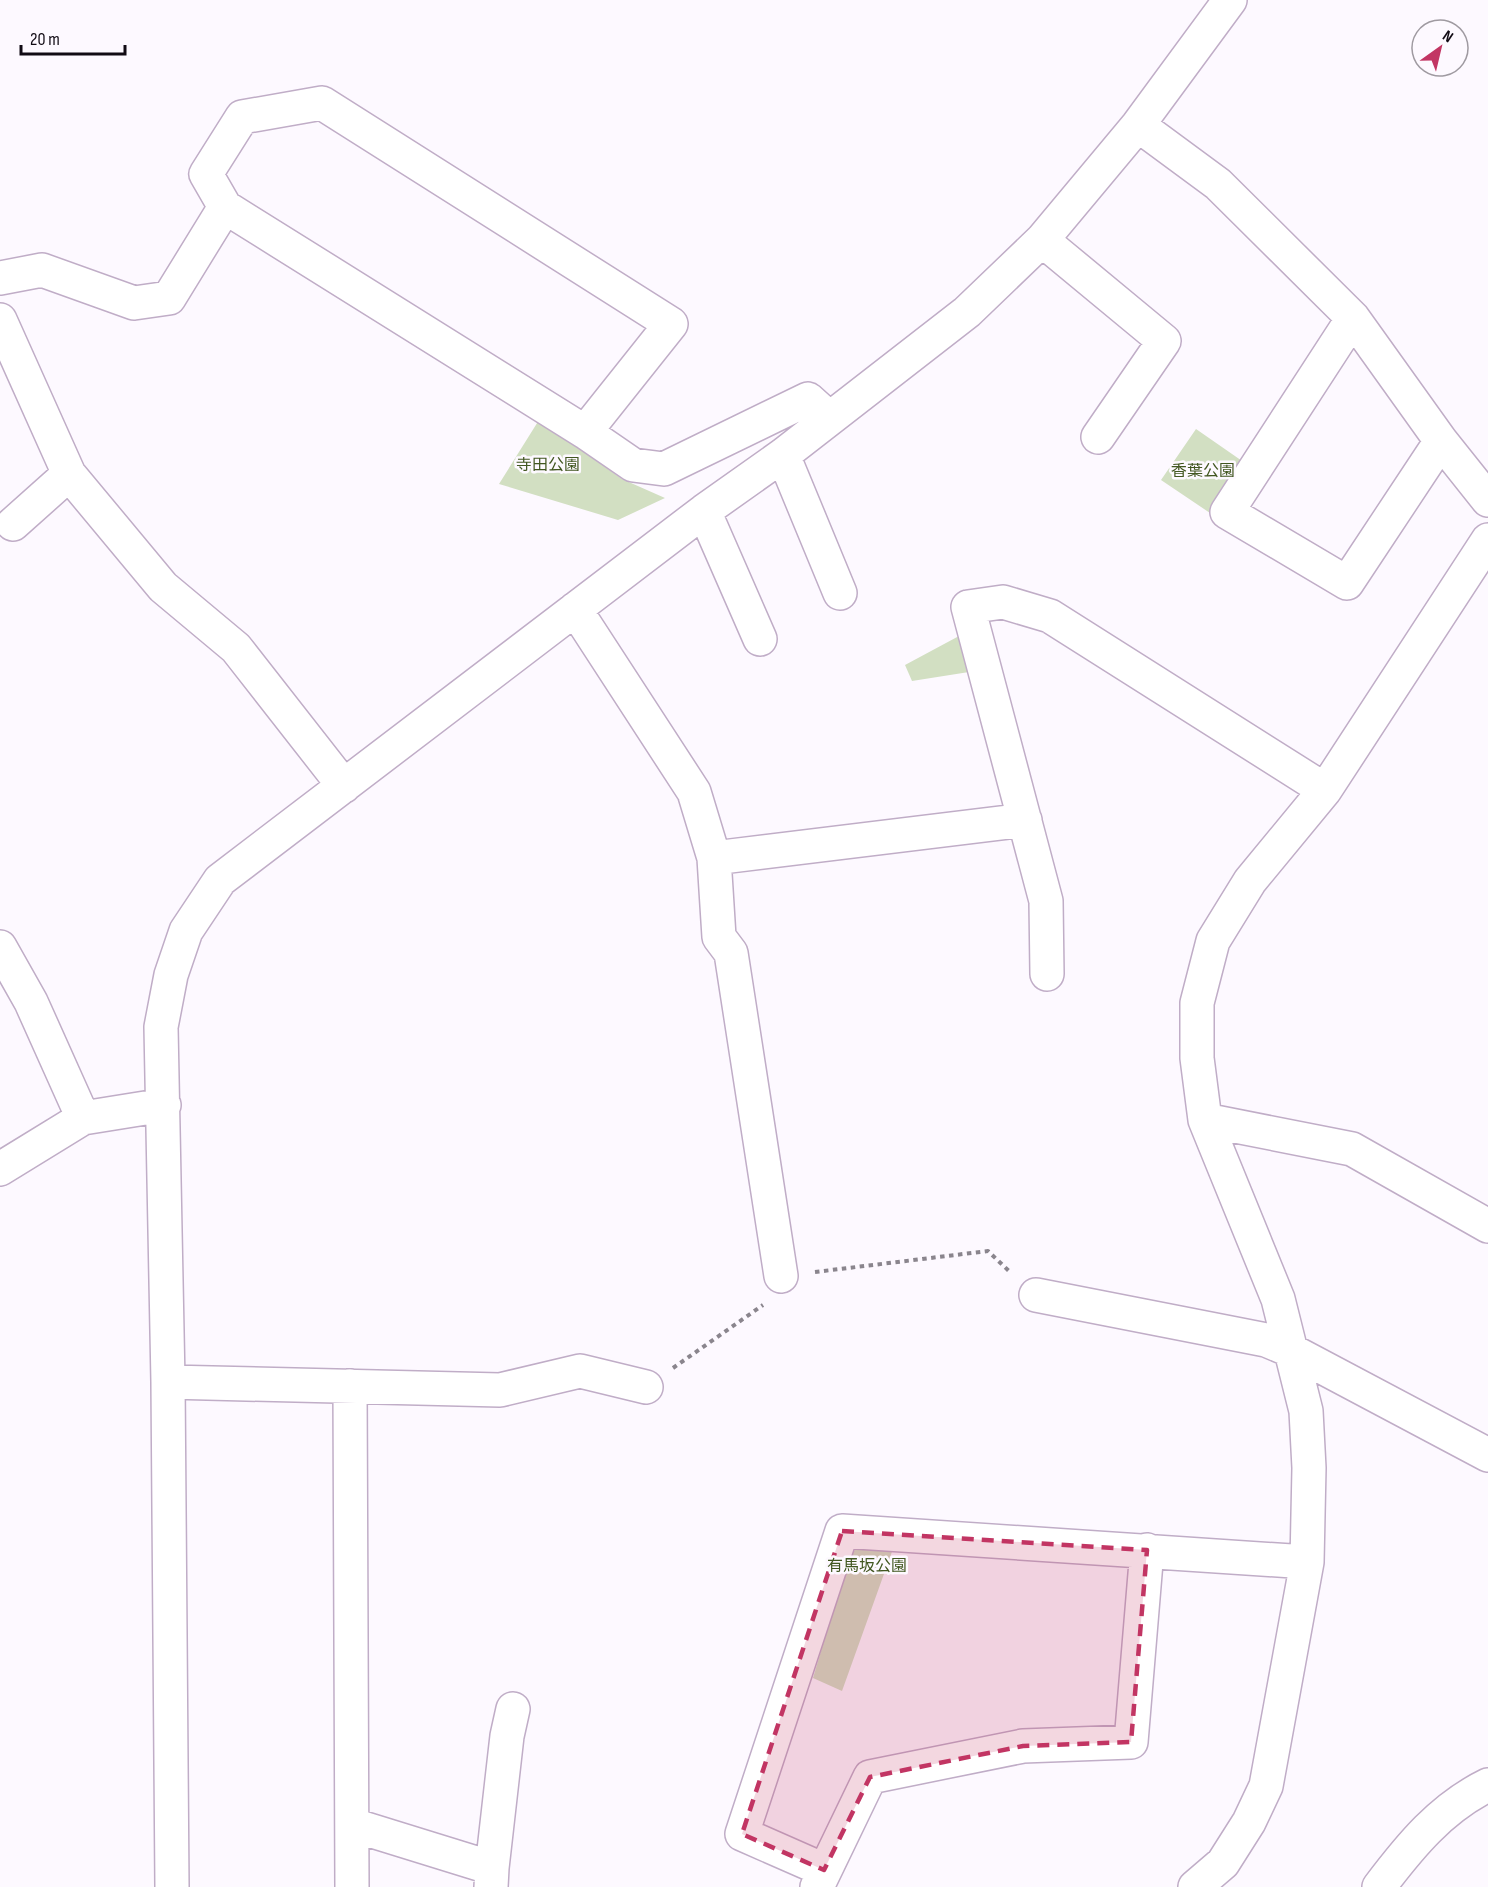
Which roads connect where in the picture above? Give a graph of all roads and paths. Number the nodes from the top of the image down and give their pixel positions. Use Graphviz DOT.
graph roads {
  1 [pos="1230,0"];
  2 [pos="1138,125"];
  3 [pos="225,207"];
  4 [pos="1042,240"];
  5 [pos="0,278"];
  6 [pos="1353,318"];
  7 [pos="0,320"];
  8 [pos="829,418"];
  9 [pos="585,432"];
  10 [pos="1098,437"];
  11 [pos="1441,441"];
  12 [pos="783,455"];
  13 [pos="69,474"];
  14 [pos="1488,500"];
  15 [pos="704,511"];
  16 [pos="13,525"];
  17 [pos="1488,540"];
  18 [pos="840,593"];
  19 [pos="575,609"];
  20 [pos="760,639"];
  21 [pos="344,786"];
  22 [pos="1325,790"];
  23 [pos="1025,820"];
  24 [pos="714,858"];
  25 [pos="0,947"];
  26 [pos="1047,974"];
  27 [pos="164,1106"];
  28 [pos="83,1118"];
  29 [pos="1205,1120"];
  30 [pos="0,1169"];
  31 [pos="1488,1226"];
  32 [pos="781,1276"];
  33 [pos="1036,1295"];
  34 [pos="1293,1351"];
  35 [pos="168,1383"];
  36 [pos="350,1386"];
  37 [pos="646,1387"];
  38 [pos="1488,1455"];
  39 [pos="1146,1550"];
  40 [pos="1307,1562"];
  41 [pos="513,1709"];
  42 [pos="1488,1785"];
  43 [pos="353,1825"];
  44 [pos="491,1878"];
  45 [pos="820,1879"];
  46 [pos="172,1887"];
  47 [pos="352,1887"];
  48 [pos="1195,1887"];
  49 [pos="1379,1887"];
  1 -- 2 [label="street"];
  2 -- 4 [label="street"];
  2 -- 6 [label="street"];
  3 -- 5 [label="street"];
  3 -- 9 [label="street"];
  3 -- 9 [label="street"];
  4 -- 8 [label="street"];
  4 -- 10 [label="street"];
  6 -- 11 [label="street"];
  6 -- 11 [label="street"];
  7 -- 13 [label="street"];
  8 -- 9 [label="street"];
  8 -- 12 [label="street"];
  11 -- 14 [label="street"];
  12 -- 15 [label="street"];
  12 -- 18 [label="street"];
  13 -- 16 [label="street"];
  13 -- 21 [label="street"];
  15 -- 19 [label="street"];
  15 -- 20 [label="street"];
  17 -- 22 [label="street"];
  19 -- 21 [label="street"];
  19 -- 24 [label="street"];
  21 -- 27 [label="street"];
  22 -- 23 [label="street"];
  22 -- 29 [label="street"];
  23 -- 24 [label="street"];
  23 -- 26 [label="street"];
  24 -- 32 [label="street"];
  25 -- 28 [label="street"];
  27 -- 28 [label="street"];
  27 -- 35 [label="street"];
  28 -- 30 [label="street"];
  29 -- 31 [label="street"];
  29 -- 34 [label="street"];
  32 -- 33 [label="path"];
  32 -- 37 [label="path"];
  33 -- 34 [label="street"];
  34 -- 38 [label="street"];
  34 -- 40 [label="street"];
  35 -- 36 [label="street"];
  35 -- 46 [label="street"];
  36 -- 37 [label="street"];
  36 -- 43 [label="street"];
  39 -- 40 [label="street"];
  39 -- 45 [label="street"];
  39 -- 45 [label="street"];
  40 -- 48 [label="street"];
  41 -- 44 [label="street"];
  42 -- 49 [label="street"];
  43 -- 44 [label="street"];
  43 -- 47 [label="street"];
}
